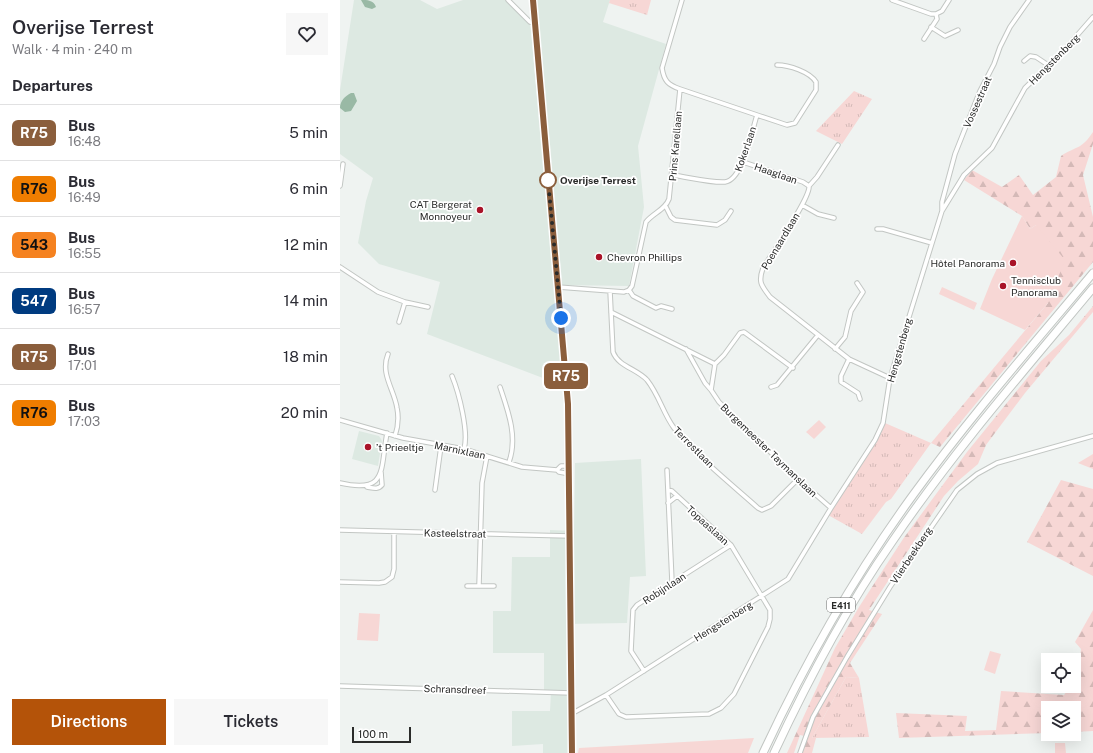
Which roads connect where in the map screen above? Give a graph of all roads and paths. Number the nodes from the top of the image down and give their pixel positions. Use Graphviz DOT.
graph roads {
  1 [pos="508,0"];
  2 [pos="533,0"];
  3 [pos="682,0"];
  4 [pos="892,0"];
  5 [pos="949,0"];
  6 [pos="1029,0"];
  7 [pos="936,14"];
  8 [pos="1093,17"];
  9 [pos="535,23"];
  10 [pos="932,27"];
  11 [pos="958,30"];
  12 [pos="924,39"];
  13 [pos="1024,61"];
  14 [pos="777,65"];
  15 [pos="1048,65"];
  16 [pos="680,89"];
  17 [pos="757,115"];
  18 [pos="838,145"];
  19 [pos="743,162"];
  20 [pos="343,164"];
  21 [pos="672,175"];
  22 [pos="340,186"];
  23 [pos="809,186"];
  24 [pos="802,205"];
  25 [pos="666,207"];
  26 [pos="731,211"];
  27 [pos="942,211"];
  28 [pos="834,218"];
  29 [pos="878,229"];
  30 [pos="932,242"];
  31 [pos="340,267"];
  32 [pos="1093,273"];
  33 [pos="857,283"];
  34 [pos="558,288"];
  35 [pos="1093,288"];
  36 [pos="629,290"];
  37 [pos="610,291"];
  38 [pos="405,302"];
  39 [pos="428,307"];
  40 [pos="672,309"];
  41 [pos="611,312"];
  42 [pos="399,322"];
  43 [pos="818,335"];
  44 [pos="686,348"];
  45 [pos="835,349"];
  46 [pos="388,354"];
  47 [pos="849,359"];
  48 [pos="714,364"];
  49 [pos="793,368"];
  50 [pos="452,376"];
  51 [pos="890,378"];
  52 [pos="771,387"];
  53 [pos="500,388"];
  54 [pos="711,390"];
  55 [pos="860,399"];
  56 [pos="340,420"];
  57 [pos="387,433"];
  58 [pos="395,436"];
  59 [pos="1093,436"];
  60 [pos="441,446"];
  61 [pos="464,450"];
  62 [pos="487,456"];
  63 [pos="509,462"];
  64 [pos="570,466"];
  65 [pos="557,470"];
  66 [pos="667,470"];
  67 [pos="381,472"];
  68 [pos="570,474"];
  69 [pos="798,479"];
  70 [pos="340,483"];
  71 [pos="366,486"];
  72 [pos="435,490"];
  73 [pos="668,490"];
  74 [pos="677,496"];
  75 [pos="668,503"];
  76 [pos="831,508"];
  77 [pos="340,530"];
  78 [pos="394,532"];
  79 [pos="481,534"];
  80 [pos="570,536"];
  81 [pos="731,545"];
  82 [pos="340,582"];
  83 [pos="672,582"];
  84 [pos="479,585"];
  85 [pos="467,586"];
  86 [pos="494,586"];
  87 [pos="762,596"];
  88 [pos="644,671"];
  89 [pos="340,686"];
  90 [pos="571,693"];
  91 [pos="606,695"];
  92 [pos="571,714"];
  93 [pos="572,753"];
  94 [pos="763,753"];
  95 [pos="774,753"];
  96 [pos="800,753"];
  1 -- 9 [label="street"];
  2 -- 9 [label="main road"];
  3 -- 16 [label="street"];
  4 -- 7 [label="street"];
  5 -- 7 [label="street"];
  6 -- 27 [label="street, Vossestraat"];
  7 -- 10 [label="street"];
  8 -- 15 [label="street, Hengstenberg"];
  9 -- 34 [label="main road"];
  10 -- 11 [label="street"];
  10 -- 12 [label="street"];
  13 -- 15 [label="street"];
  14 -- 17 [label="street"];
  15 -- 27 [label="street, Hengstenberg"];
  16 -- 17 [label="street, Kokerlaan"];
  16 -- 21 [label="street, Prins Karellaan"];
  17 -- 19 [label="street, Kokerlaan"];
  18 -- 23 [label="street, Poenaardlaan"];
  19 -- 21 [label="street, Kokerlaan"];
  19 -- 23 [label="street, Haaglaan"];
  20 -- 22 [label="street"];
  21 -- 25 [label="street, Prins Karellaan"];
  23 -- 24 [label="street, Poenaardlaan"];
  24 -- 28 [label="street"];
  24 -- 43 [label="street, Poenaardlaan"];
  25 -- 26 [label="street"];
  25 -- 36 [label="street"];
  27 -- 30 [label="street, Hengstenberg"];
  29 -- 30 [label="street"];
  30 -- 51 [label="street, Hengstenberg"];
  31 -- 38 [label="street"];
  32 -- 94 [label="highway, E411"];
  33 -- 45 [label="street"];
  34 -- 37 [label="street"];
  34 -- 64 [label="main road"];
  35 -- 95 [label="highway, E411"];
  36 -- 37 [label="street"];
  36 -- 40 [label="street"];
  37 -- 41 [label="street, Terrestlaan"];
  38 -- 39 [label="street"];
  38 -- 42 [label="street"];
  41 -- 44 [label="street"];
  41 -- 69 [label="street, Terrestlaan"];
  43 -- 45 [label="street, Poenaardlaan"];
  43 -- 49 [label="street"];
  44 -- 48 [label="street"];
  44 -- 54 [label="street, Burgemeester Taymanslaan"];
  45 -- 47 [label="street, Poenaardlaan"];
  46 -- 58 [label="street"];
  47 -- 51 [label="street, Poenaardlaan"];
  47 -- 55 [label="street"];
  48 -- 49 [label="street"];
  48 -- 54 [label="street"];
  49 -- 52 [label="street"];
  50 -- 61 [label="street"];
  51 -- 76 [label="street, Hengstenberg"];
  53 -- 63 [label="street"];
  54 -- 69 [label="street, Burgemeester Taymanslaan"];
  56 -- 57 [label="street, Marnixlaan"];
  57 -- 58 [label="street, Marnixlaan"];
  57 -- 67 [label="street"];
  58 -- 60 [label="street, Marnixlaan"];
  59 -- 96 [label="street, Vlierbeekberg"];
  60 -- 61 [label="street, Marnixlaan"];
  60 -- 72 [label="street"];
  61 -- 62 [label="street, Marnixlaan"];
  62 -- 63 [label="street, Marnixlaan"];
  62 -- 79 [label="street"];
  63 -- 65 [label="street, Marnixlaan"];
  64 -- 65 [label="street, Marnixlaan"];
  64 -- 68 [label="main road"];
  65 -- 68 [label="street, Marnixlaan"];
  66 -- 73 [label="street"];
  67 -- 71 [label="street"];
  67 -- 71 [label="street"];
  68 -- 80 [label="main road"];
  69 -- 76 [label="street, Burgemeester Taymanslaan"];
  70 -- 71 [label="street"];
  73 -- 74 [label="street, Topaaslaan"];
  73 -- 75 [label="street"];
  74 -- 75 [label="street"];
  74 -- 81 [label="street, Topaaslaan"];
  75 -- 83 [label="street"];
  76 -- 87 [label="street, Hengstenberg"];
  77 -- 78 [label="street, Kasteelstraat"];
  78 -- 79 [label="street, Kasteelstraat"];
  78 -- 82 [label="street"];
  79 -- 80 [label="street, Kasteelstraat"];
  79 -- 84 [label="street"];
  80 -- 90 [label="main road"];
  81 -- 83 [label="street, Robijnlaan"];
  81 -- 87 [label="street, Topaaslaan"];
  83 -- 88 [label="street, Robijnlaan"];
  84 -- 85 [label="street"];
  84 -- 86 [label="street"];
  87 -- 88 [label="street, Hengstenberg"];
  87 -- 91 [label="street, Topaaslaan"];
  88 -- 91 [label="street, Hengstenberg"];
  89 -- 90 [label="street, Schransdreef"];
  90 -- 92 [label="main road"];
  91 -- 92 [label="street, Hengstenberg"];
  92 -- 93 [label="main road"];
}
